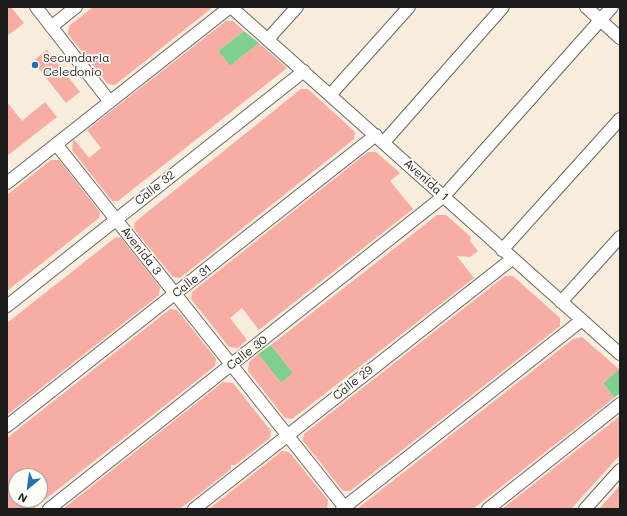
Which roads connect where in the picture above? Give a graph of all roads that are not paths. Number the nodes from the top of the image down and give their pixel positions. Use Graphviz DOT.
graph roads {
  1 [pos="36,7"];
  2 [pos="76,7"];
  3 [pos="230,7"];
  4 [pos="297,7"];
  5 [pos="409,7"];
  6 [pos="504,7"];
  7 [pos="586,7"];
  8 [pos="612,7"];
  9 [pos="600,20"];
  10 [pos="51,27"];
  11 [pos="620,38"];
  12 [pos="268,39"];
  13 [pos="304,71"];
  14 [pos="331,94"];
  15 [pos="110,102"];
  16 [pos="620,119"];
  17 [pos="380,138"];
  18 [pos="56,144"];
  19 [pos="7,183"];
  20 [pos="444,196"];
  21 [pos="116,220"];
  22 [pos="620,237"];
  23 [pos="502,250"];
  24 [pos="512,259"];
  25 [pos="175,294"];
  26 [pos="561,302"];
  27 [pos="7,306"];
  28 [pos="582,320"];
  29 [pos="620,354"];
  30 [pos="231,365"];
  31 [pos="620,404"];
  32 [pos="7,426"];
  33 [pos="287,435"];
  34 [pos="620,470"];
  35 [pos="344,508"];
  36 [pos="49,509"];
  37 [pos="194,509"];
  38 [pos="488,509"];
  39 [pos="585,509"];
  1 -- 10 [label="street"];
  2 -- 10 [label="street"];
  3 -- 12 [label="street, Avenida 1"];
  3 -- 15 [label="street"];
  4 -- 12 [label="street"];
  5 -- 14 [label="street"];
  6 -- 17 [label="street, Calle 31"];
  7 -- 9 [label="street"];
  8 -- 9 [label="street, Calle 30"];
  9 -- 11 [label="street"];
  9 -- 20 [label="street, Calle 30"];
  10 -- 15 [label="street"];
  12 -- 13 [label="street, Avenida 1"];
  13 -- 14 [label="street, Avenida 1"];
  13 -- 21 [label="street, Calle 32"];
  14 -- 17 [label="street, Avenida 1"];
  15 -- 18 [label="street"];
  16 -- 23 [label="street"];
  17 -- 20 [label="street, Avenida 1"];
  17 -- 25 [label="street, Calle 31"];
  18 -- 19 [label="street"];
  18 -- 21 [label="street, Avenida 3"];
  20 -- 23 [label="street, Avenida 1"];
  20 -- 30 [label="street, Calle 30"];
  21 -- 25 [label="street, Avenida 3"];
  21 -- 27 [label="street, Calle 32"];
  22 -- 26 [label="street"];
  23 -- 24 [label="street, Avenida 1"];
  24 -- 26 [label="street, Avenida 1"];
  24 -- 33 [label="street, Calle 29"];
  25 -- 30 [label="street, Avenida 3"];
  25 -- 32 [label="street, Calle 31"];
  26 -- 28 [label="street, Avenida 1"];
  28 -- 29 [label="street, Avenida 1"];
  28 -- 35 [label="street"];
  30 -- 33 [label="street, Avenida 3"];
  30 -- 36 [label="street, Calle 30"];
  31 -- 38 [label="street"];
  33 -- 35 [label="street, Avenida 3"];
  33 -- 37 [label="street, Calle 29"];
  34 -- 39 [label="street"];
}
